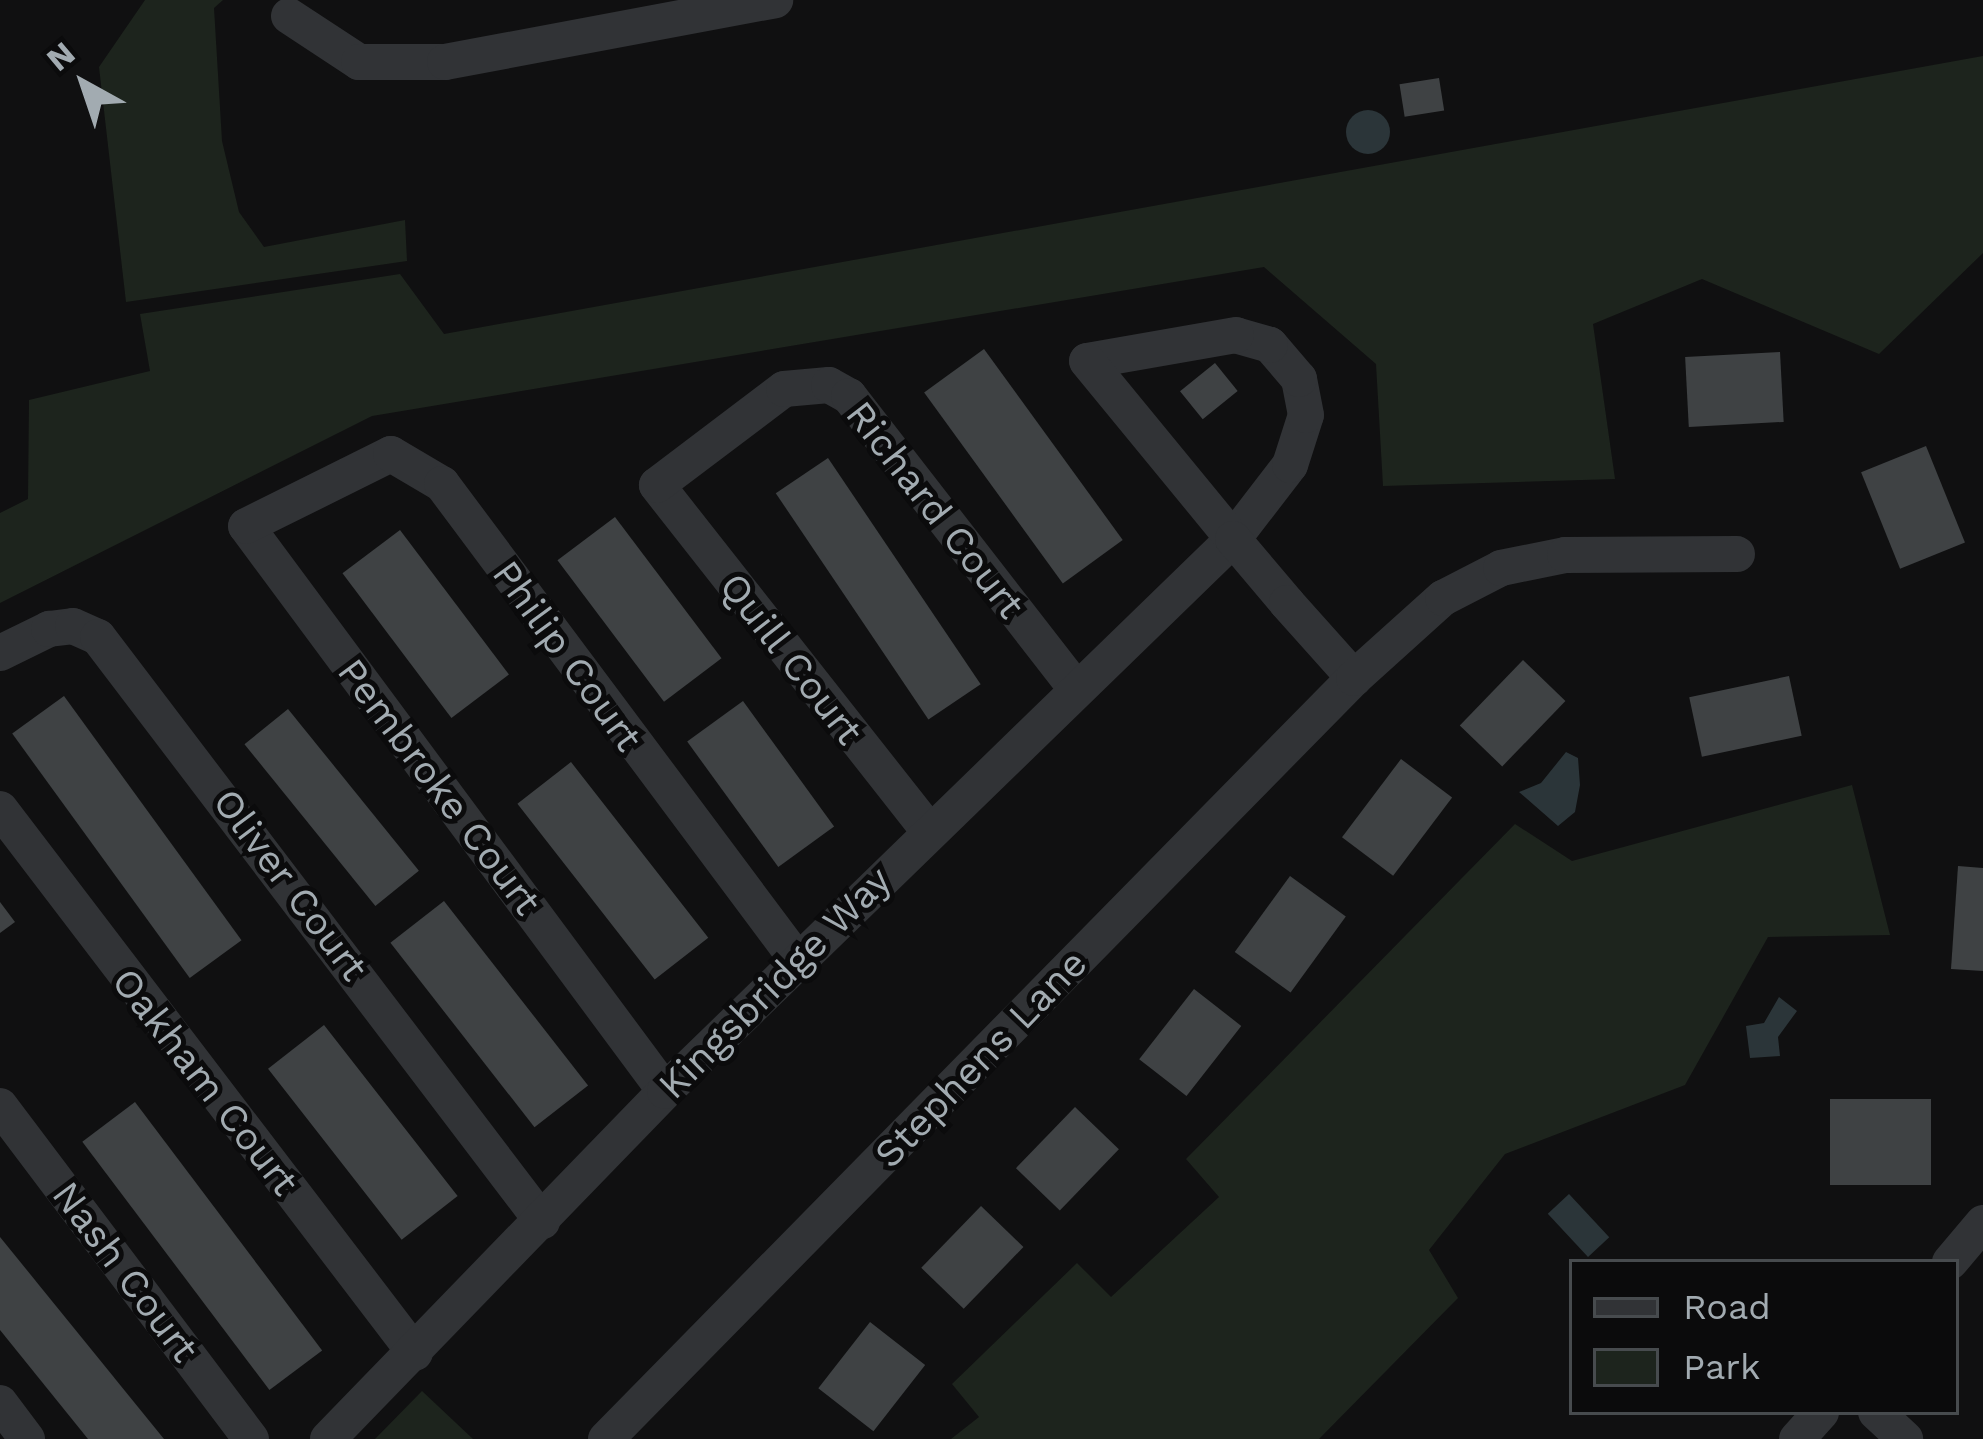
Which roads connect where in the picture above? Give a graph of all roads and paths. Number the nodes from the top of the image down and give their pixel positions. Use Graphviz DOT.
graph roads {
  1 [pos="775,0"];
  2 [pos="289,16"];
  3 [pos="657,485"];
  4 [pos="293,501"];
  5 [pos="1233,539"];
  6 [pos="1737,554"];
  7 [pos="0,653"];
  8 [pos="1354,678"];
  9 [pos="1075,687"];
  10 [pos="0,808"];
  11 [pos="928,831"];
  12 [pos="797,960"];
  13 [pos="665,1091"];
  14 [pos="0,1106"];
  15 [pos="542,1221"];
  16 [pos="1983,1223"];
  17 [pos="1953,1259"];
  18 [pos="415,1353"];
  19 [pos="0,1403"];
  20 [pos="1818,1415"];
  21 [pos="1879,1415"];
  22 [pos="27,1439"];
  23 [pos="251,1439"];
  24 [pos="328,1439"];
  25 [pos="606,1439"];
  26 [pos="1796,1439"];
  27 [pos="1905,1439"];
  1 -- 2 [label="street"];
  3 -- 9 [label="street, Richard Court"];
  3 -- 11 [label="street, Quill Court"];
  4 -- 12 [label="street, Philip Court"];
  4 -- 13 [label="street, Pembroke Court"];
  5 -- 5 [label="street, Kingsbridge Way"];
  5 -- 8 [label="street"];
  5 -- 9 [label="street, Kingsbridge Way"];
  6 -- 8 [label="street, Stephens Lane"];
  7 -- 15 [label="street, Oliver Court"];
  8 -- 25 [label="street, Stephens Lane"];
  9 -- 11 [label="street, Kingsbridge Way"];
  10 -- 18 [label="street, Oakham Court"];
  11 -- 12 [label="street, Kingsbridge Way"];
  12 -- 13 [label="street, Kingsbridge Way"];
  13 -- 15 [label="street, Kingsbridge Way"];
  14 -- 23 [label="street, Nash Court"];
  15 -- 18 [label="street, Kingsbridge Way"];
  16 -- 17 [label="street"];
  18 -- 24 [label="street, Kingsbridge Way"];
  19 -- 22 [label="street"];
  20 -- 26 [label="street"];
  21 -- 27 [label="street"];
}
